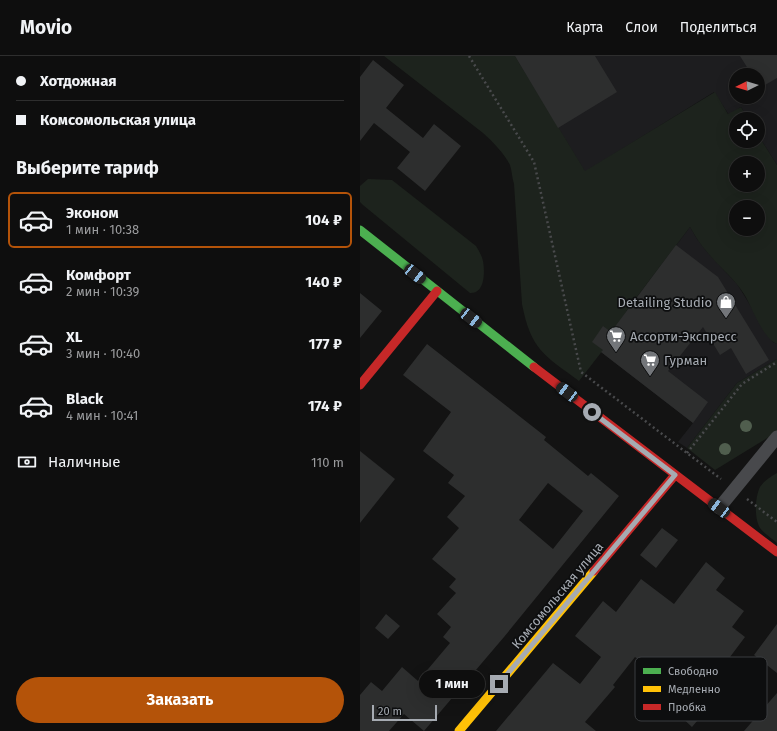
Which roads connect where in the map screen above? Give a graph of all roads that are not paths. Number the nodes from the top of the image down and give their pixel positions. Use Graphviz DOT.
graph roads {
  1 [pos="360,230"];
  2 [pos="437,291"];
  3 [pos="360,385"];
  4 [pos="777,437"];
  5 [pos="675,475"];
  6 [pos="719,508"];
  7 [pos="777,552"];
  8 [pos="459,731"];
  1 -- 2 [label="main road"];
  2 -- 3 [label="main road"];
  2 -- 5 [label="main road"];
  4 -- 6 [label="lane"];
  5 -- 6 [label="main road"];
  5 -- 8 [label="main road, Комсомольская улица"];
  6 -- 7 [label="main road"];
}
